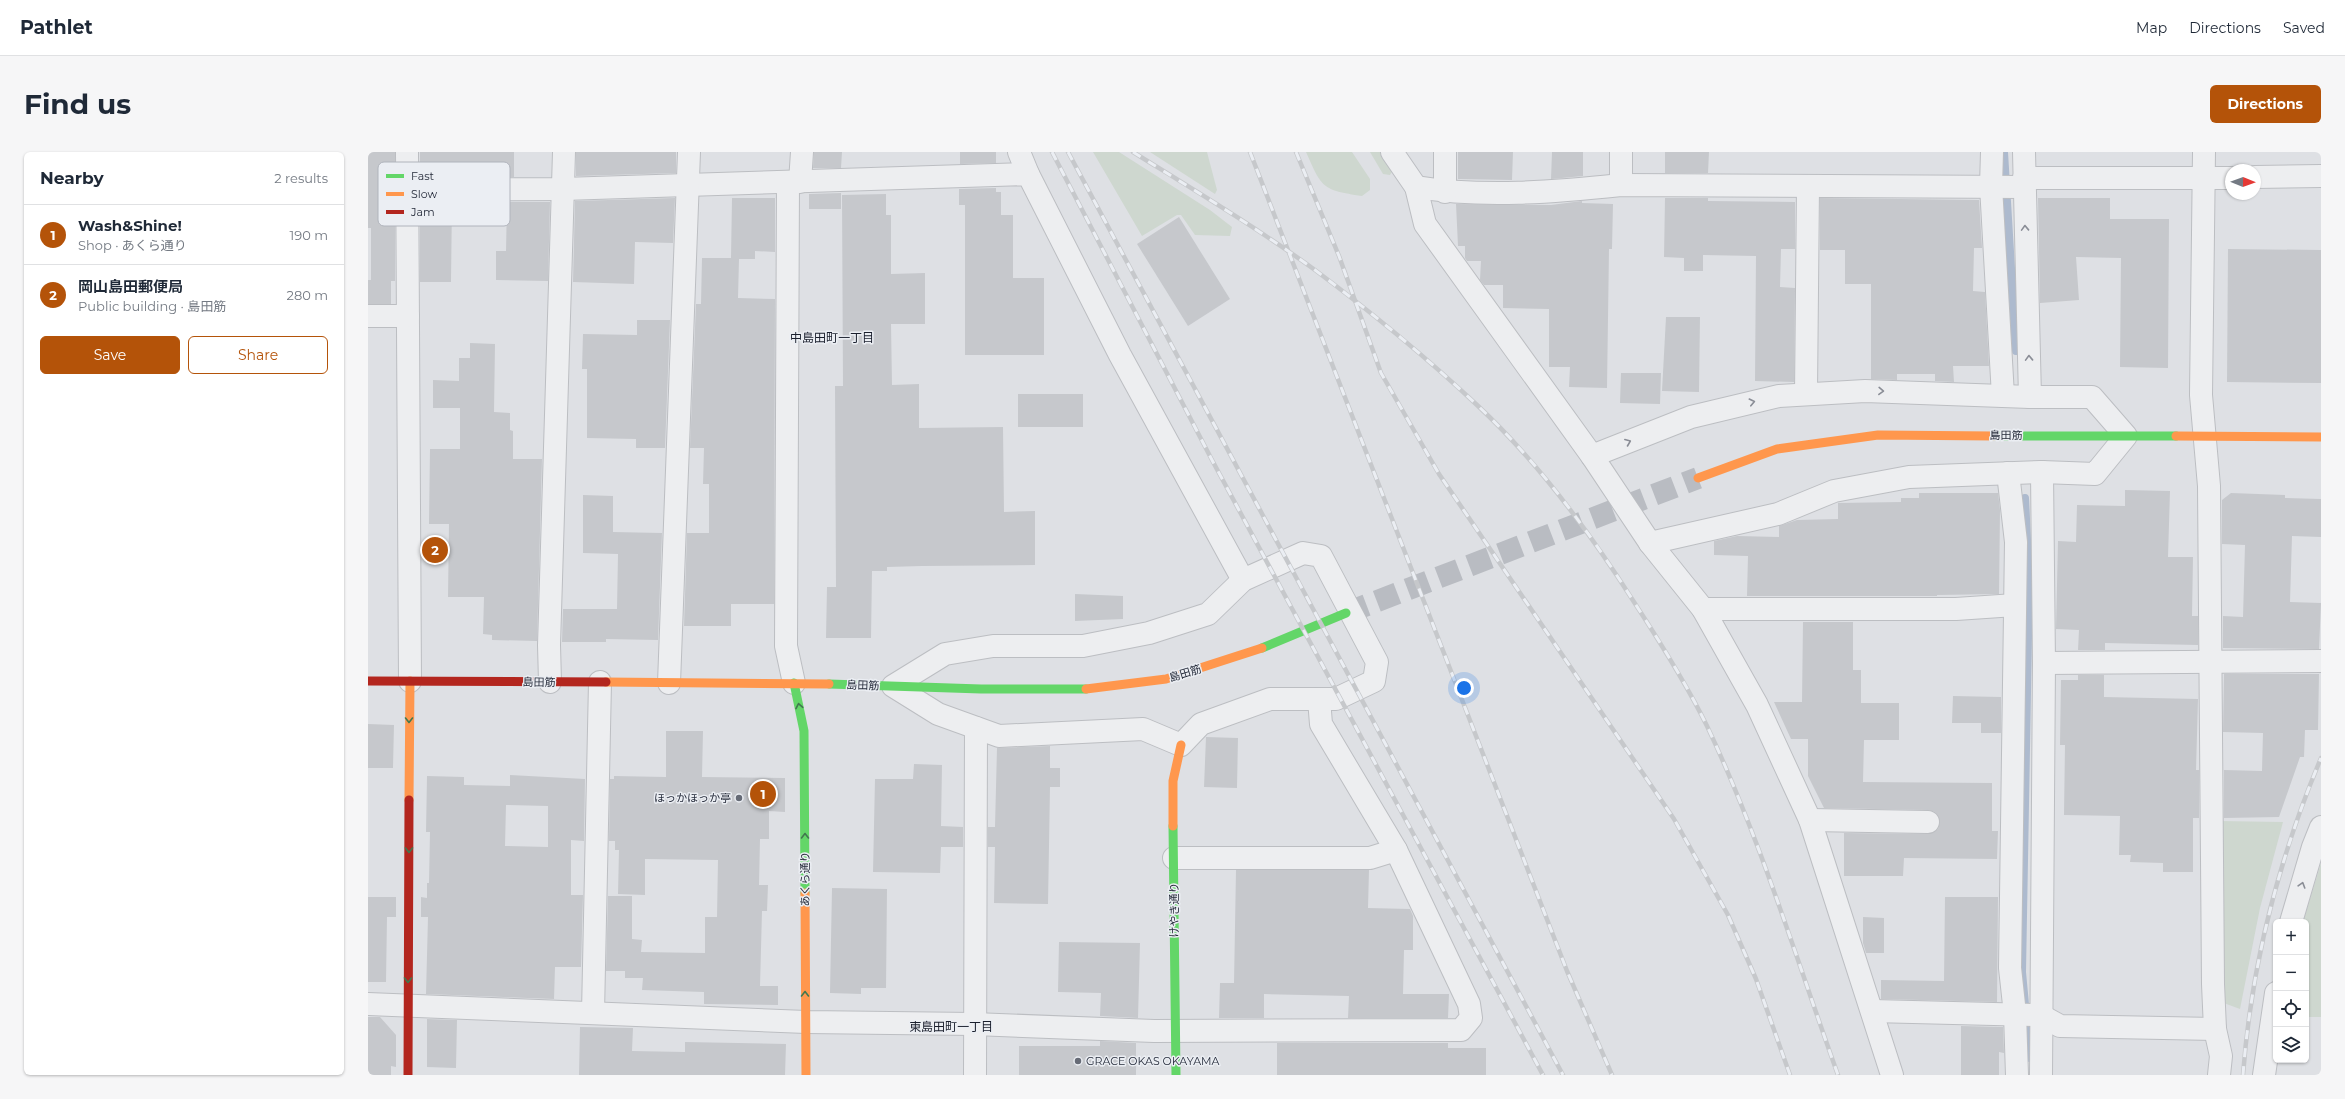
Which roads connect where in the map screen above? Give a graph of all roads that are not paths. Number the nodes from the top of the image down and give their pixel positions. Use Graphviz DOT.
graph roads {
  1 [pos="407,152"];
  2 [pos="564,152"];
  3 [pos="689,152"];
  4 [pos="802,152"];
  5 [pos="1019,152"];
  6 [pos="1392,152"];
  7 [pos="1446,152"];
  8 [pos="1621,152"];
  9 [pos="1992,152"];
  10 [pos="2024,152"];
  11 [pos="2204,152"];
  12 [pos="407,162"];
  13 [pos="1028,174"];
  14 [pos="2321,176"];
  15 [pos="2261,177"];
  16 [pos="2204,178"];
  17 [pos="2225,178"];
  18 [pos="794,183"];
  19 [pos="688,185"];
  20 [pos="1621,185"];
  21 [pos="2010,185"];
  22 [pos="1808,186"];
  23 [pos="1416,187"];
  24 [pos="510,189"];
  25 [pos="563,189"];
  26 [pos="1445,192"];
  27 [pos="407,226"];
  28 [pos="368,316"];
  29 [pos="408,316"];
  30 [pos="1806,394"];
  31 [pos="2003,396"];
  32 [pos="2030,397"];
  33 [pos="2126,436"];
  34 [pos="2204,437"];
  35 [pos="2321,437"];
  36 [pos="1592,456"];
  37 [pos="2042,472"];
  38 [pos="2008,473"];
  39 [pos="1698,478"];
  40 [pos="1650,543"];
  41 [pos="1243,580"];
  42 [pos="2015,605"];
  43 [pos="1703,609"];
  44 [pos="1346,613"];
  45 [pos="2321,661"];
  46 [pos="2210,662"];
  47 [pos="2044,663"];
  48 [pos="368,681"];
  49 [pos="410,682"];
  50 [pos="550,682"];
  51 [pos="600,682"];
  52 [pos="669,683"];
  53 [pos="794,683"];
  54 [pos="892,686"];
  55 [pos="1319,699"];
  56 [pos="976,728"];
  57 [pos="1181,745"];
  58 [pos="1810,820"];
  59 [pos="1928,822"];
  60 [pos="2321,828"];
  61 [pos="1396,850"];
  62 [pos="1174,858"];
  63 [pos="2292,919"];
  64 [pos="368,1004"];
  65 [pos="408,1005"];
  66 [pos="1872,1011"];
  67 [pos="593,1013"];
  68 [pos="2273,1014"];
  69 [pos="2028,1015"];
  70 [pos="806,1022"];
  71 [pos="974,1024"];
  72 [pos="2215,1029"];
  73 [pos="1175,1031"];
  74 [pos="408,1075"];
  75 [pos="806,1075"];
  76 [pos="975,1075"];
  77 [pos="1176,1075"];
  78 [pos="1892,1075"];
  79 [pos="2017,1075"];
  80 [pos="2042,1075"];
  81 [pos="2219,1075"];
  82 [pos="2264,1075"];
  1 -- 12 [label="street"];
  2 -- 25 [label="street"];
  3 -- 19 [label="street"];
  4 -- 18 [label="street"];
  5 -- 13 [label="street"];
  6 -- 23 [label="street"];
  7 -- 26 [label="street"];
  8 -- 20 [label="street"];
  9 -- 21 [label="street"];
  10 -- 21 [label="street"];
  11 -- 16 [label="street"];
  13 -- 18 [label="street"];
  13 -- 41 [label="street"];
  14 -- 15 [label="street"];
  16 -- 17 [label="street"];
  16 -- 21 [label="street"];
  16 -- 34 [label="street"];
  18 -- 19 [label="street"];
  18 -- 53 [label="street"];
  19 -- 25 [label="street"];
  19 -- 52 [label="street"];
  20 -- 22 [label="street"];
  20 -- 26 [label="street"];
  21 -- 22 [label="street"];
  21 -- 31 [label="street"];
  32 -- 21 [label="street, one-way"];
  22 -- 30 [label="street"];
  23 -- 26 [label="street"];
  23 -- 36 [label="street"];
  24 -- 25 [label="street"];
  25 -- 50 [label="street"];
  27 -- 29 [label="street"];
  28 -- 29 [label="street"];
  29 -- 49 [label="street"];
  30 -- 31 [label="street, one-way"];
  36 -- 30 [label="street, one-way"];
  31 -- 32 [label="street"];
  32 -- 33 [label="street"];
  33 -- 34 [label="street, 島田筋"];
  33 -- 37 [label="street"];
  33 -- 39 [label="street, 島田筋"];
  34 -- 35 [label="street, 島田筋"];
  34 -- 46 [label="street"];
  36 -- 40 [label="street"];
  37 -- 38 [label="street"];
  37 -- 47 [label="street"];
  38 -- 40 [label="street"];
  38 -- 42 [label="street"];
  40 -- 43 [label="street"];
  41 -- 54 [label="street"];
  41 -- 55 [label="street"];
  42 -- 43 [label="street"];
  42 -- 69 [label="street"];
  43 -- 58 [label="street"];
  44 -- 54 [label="street, 島田筋"];
  45 -- 46 [label="street"];
  46 -- 47 [label="street"];
  46 -- 72 [label="street"];
  47 -- 69 [label="street"];
  48 -- 49 [label="street, 島田筋"];
  49 -- 50 [label="street, 島田筋"];
  49 -- 65 [label="street, one-way"];
  50 -- 51 [label="street, 島田筋"];
  51 -- 52 [label="street, 島田筋"];
  51 -- 67 [label="street"];
  52 -- 53 [label="street, 島田筋"];
  53 -- 54 [label="street, 島田筋"];
  70 -- 53 [label="street, あくら通り, one-way"];
  54 -- 56 [label="street"];
  55 -- 57 [label="street"];
  55 -- 61 [label="street"];
  56 -- 57 [label="street"];
  56 -- 71 [label="street"];
  57 -- 62 [label="street, けやき通り"];
  58 -- 59 [label="street"];
  58 -- 66 [label="street"];
  63 -- 60 [label="street, one-way"];
  61 -- 62 [label="street"];
  61 -- 73 [label="street"];
  62 -- 73 [label="street, けやき通り"];
  64 -- 65 [label="street"];
  65 -- 67 [label="street"];
  65 -- 74 [label="street"];
  66 -- 69 [label="street"];
  66 -- 78 [label="street"];
  67 -- 70 [label="street"];
  68 -- 82 [label="street"];
  69 -- 72 [label="street"];
  69 -- 79 [label="street"];
  69 -- 80 [label="street"];
  70 -- 71 [label="street"];
  70 -- 75 [label="street, あくら通り"];
  71 -- 73 [label="street"];
  71 -- 76 [label="street"];
  72 -- 81 [label="street"];
  73 -- 77 [label="street, けやき通り"];
}
